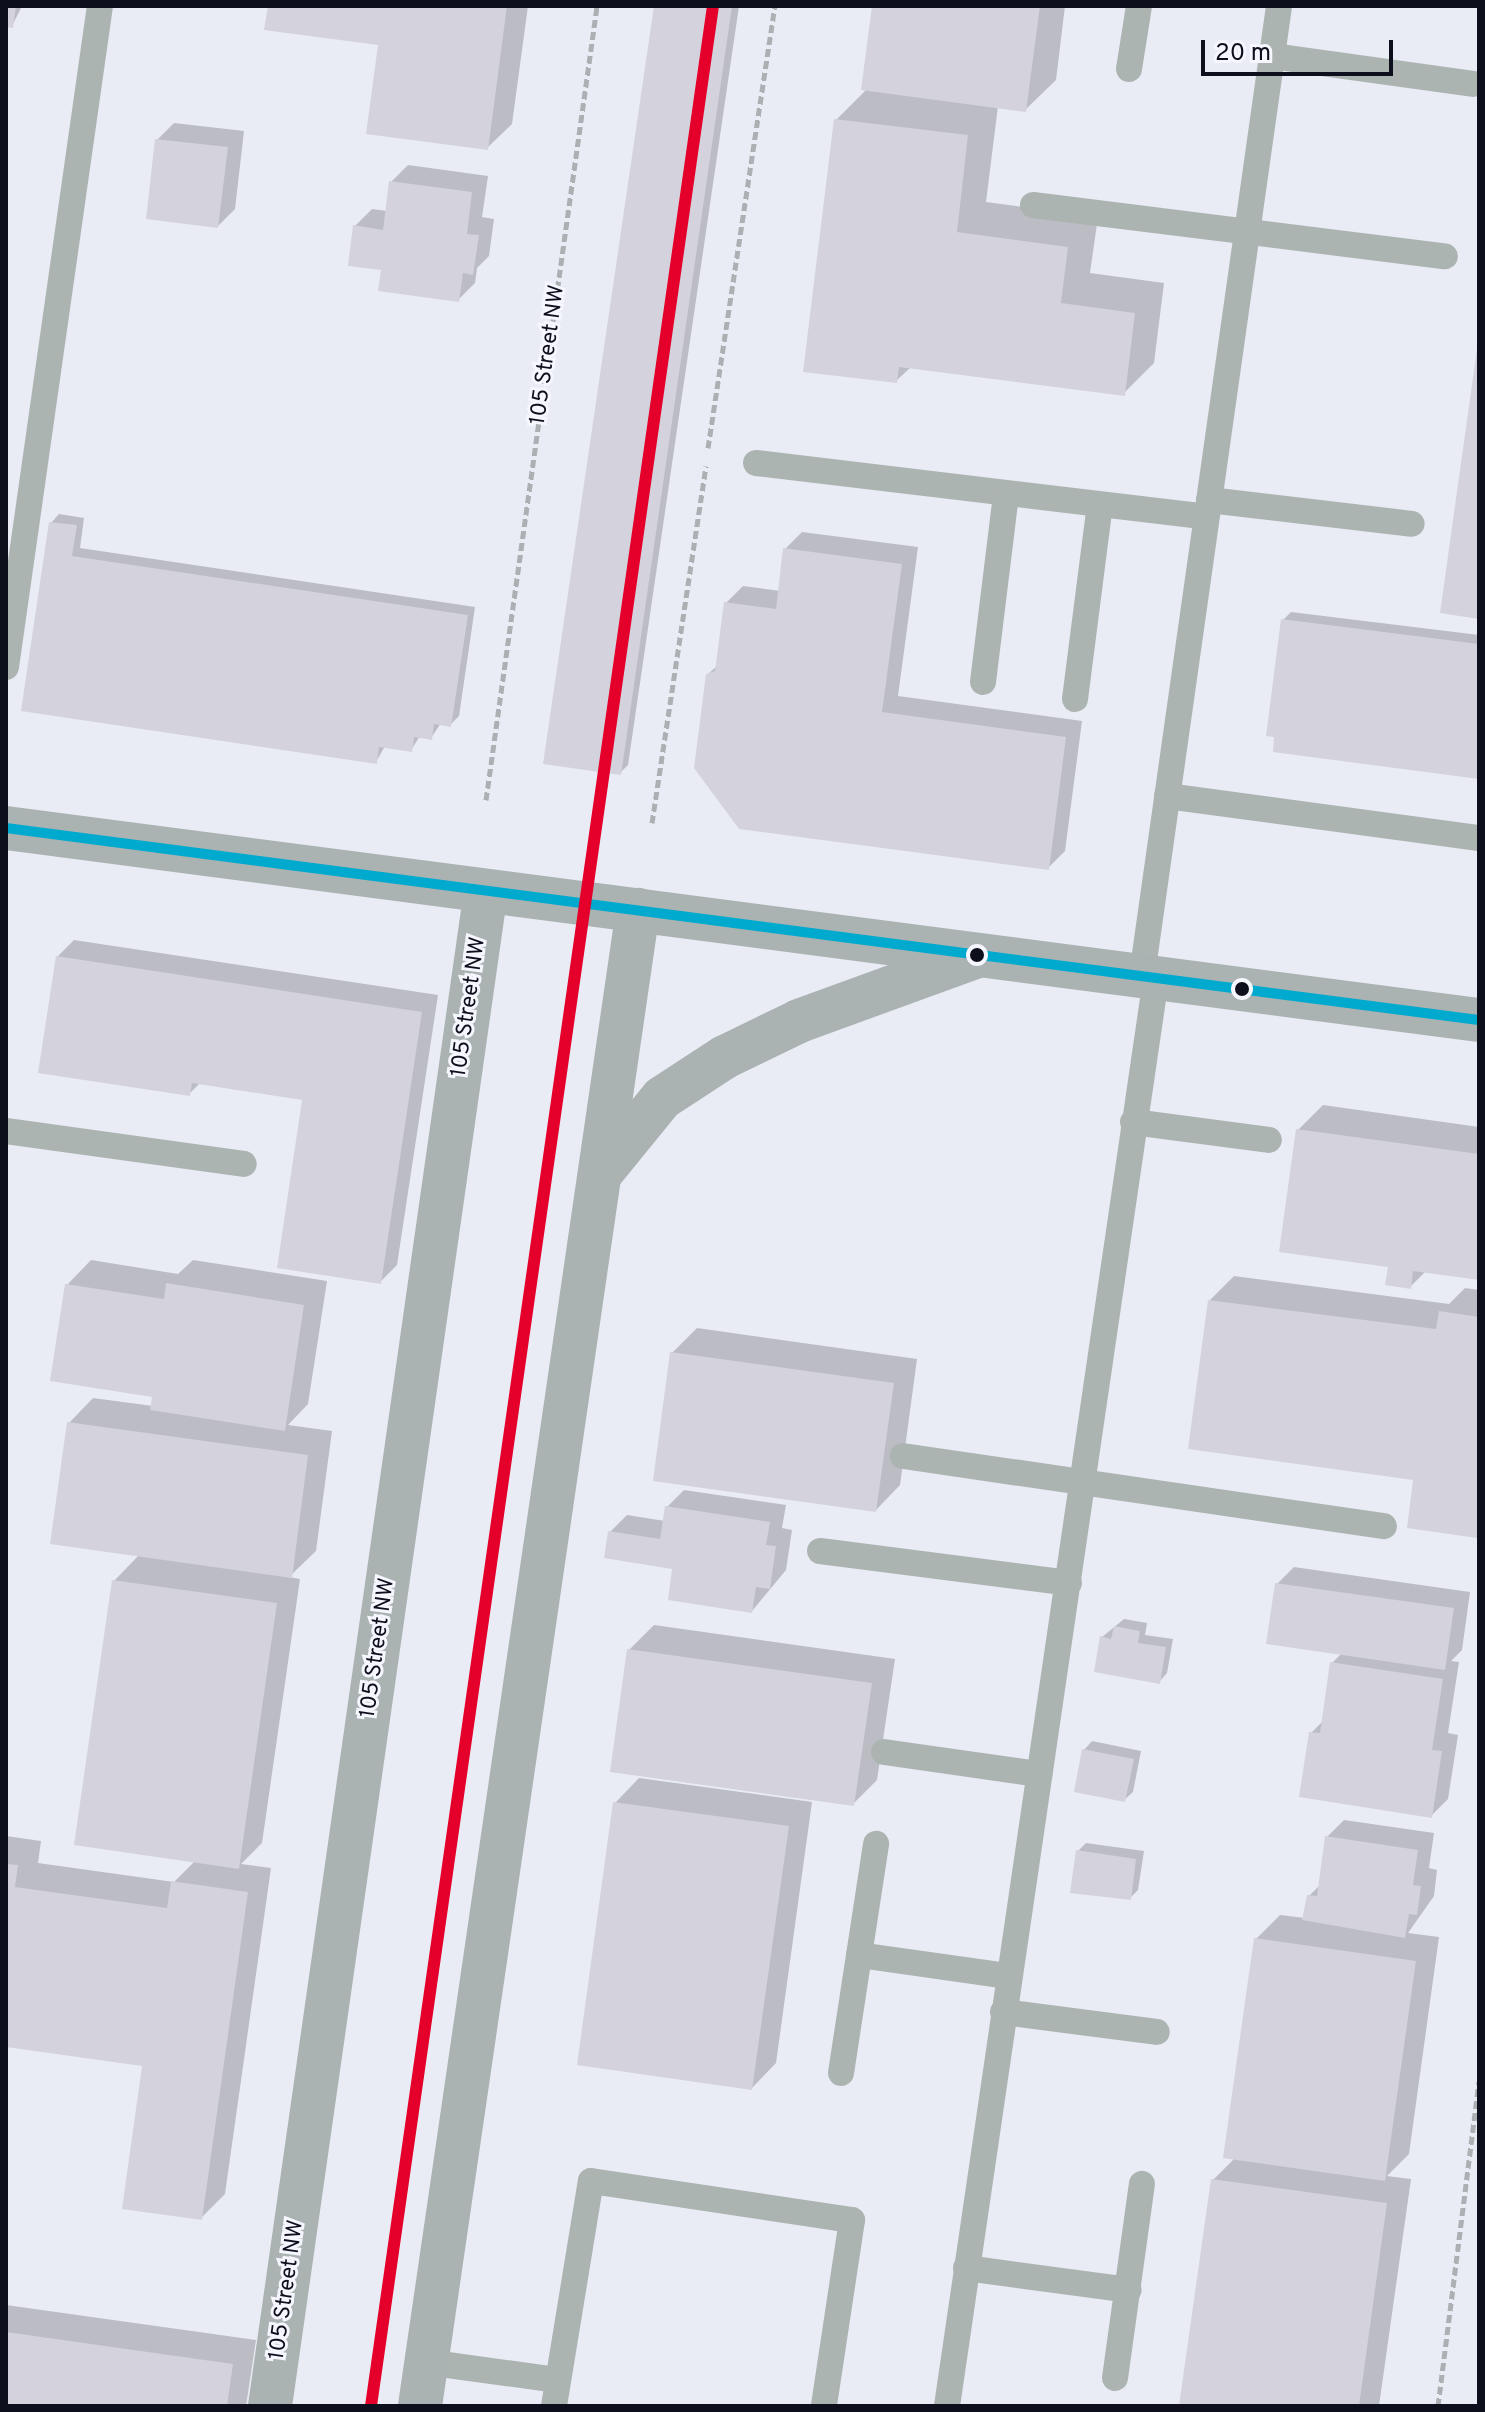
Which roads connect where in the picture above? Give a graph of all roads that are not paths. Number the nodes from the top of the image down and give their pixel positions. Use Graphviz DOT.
graph roads {
  1 [pos="100,6"];
  2 [pos="1139,6"];
  3 [pos="1279,6"];
  4 [pos="1272,56"];
  5 [pos="1129,69"];
  6 [pos="1473,84"];
  7 [pos="1033,205"];
  8 [pos="1247,233"];
  9 [pos="1445,256"];
  10 [pos="756,463"];
  11 [pos="1006,494"];
  12 [pos="1100,505"];
  13 [pos="1208,508"];
  14 [pos="1412,524"];
  15 [pos="6,667"];
  16 [pos="983,682"];
  17 [pos="1075,699"];
  18 [pos="1167,796"];
  19 [pos="6,828"];
  20 [pos="1479,838"];
  21 [pos="486,891"];
  22 [pos="638,910"];
  23 [pos="986,953"];
  24 [pos="1149,977"];
  25 [pos="1479,1020"];
  26 [pos="1133,1122"];
  27 [pos="6,1131"];
  28 [pos="1269,1140"];
  29 [pos="244,1164"];
  30 [pos="600,1174"];
  31 [pos="903,1456"];
  32 [pos="1084,1482"];
  33 [pos="1384,1526"];
  34 [pos="820,1551"];
  35 [pos="1069,1583"];
  36 [pos="884,1752"];
  37 [pos="1039,1774"];
  38 [pos="876,1844"];
  39 [pos="859,1955"];
  40 [pos="1009,1976"];
  41 [pos="1003,2012"];
  42 [pos="1157,2032"];
  43 [pos="841,2073"];
  44 [pos="1142,2184"];
  45 [pos="966,2268"];
  46 [pos="1129,2290"];
  47 [pos="426,2362"];
  48 [pos="1115,2378"];
  49 [pos="558,2380"];
  50 [pos="270,2406"];
  51 [pos="420,2406"];
  52 [pos="554,2406"];
  53 [pos="824,2406"];
  54 [pos="947,2406"];
  1 -- 15 [label="lane"];
  2 -- 5 [label="lane"];
  3 -- 4 [label="lane"];
  4 -- 6 [label="lane"];
  4 -- 8 [label="lane"];
  7 -- 8 [label="lane"];
  8 -- 9 [label="lane"];
  8 -- 13 [label="lane"];
  10 -- 11 [label="lane"];
  11 -- 12 [label="lane"];
  11 -- 16 [label="lane"];
  12 -- 13 [label="lane"];
  12 -- 17 [label="lane"];
  13 -- 14 [label="lane"];
  13 -- 18 [label="lane"];
  18 -- 20 [label="lane"];
  18 -- 24 [label="lane"];
  19 -- 21 [label="street"];
  21 -- 22 [label="street"];
  21 -- 50 [label="street, 105 Street NW"];
  22 -- 23 [label="street"];
  22 -- 30 [label="street"];
  23 -- 24 [label="street"];
  23 -- 30 [label="street"];
  24 -- 25 [label="street"];
  24 -- 26 [label="lane"];
  26 -- 28 [label="lane"];
  26 -- 32 [label="lane"];
  27 -- 29 [label="lane"];
  30 -- 47 [label="street"];
  31 -- 32 [label="lane"];
  32 -- 33 [label="lane"];
  32 -- 35 [label="lane"];
  34 -- 35 [label="lane"];
  35 -- 37 [label="lane"];
  36 -- 37 [label="lane"];
  37 -- 40 [label="lane"];
  38 -- 39 [label="lane"];
  39 -- 40 [label="lane"];
  39 -- 43 [label="lane"];
  40 -- 41 [label="lane"];
  41 -- 42 [label="lane"];
  41 -- 45 [label="lane"];
  44 -- 46 [label="lane"];
  45 -- 46 [label="lane"];
  45 -- 54 [label="lane"];
  46 -- 48 [label="lane"];
  47 -- 49 [label="lane"];
  47 -- 51 [label="street"];
  49 -- 52 [label="lane"];
  49 -- 53 [label="lane"];
}
